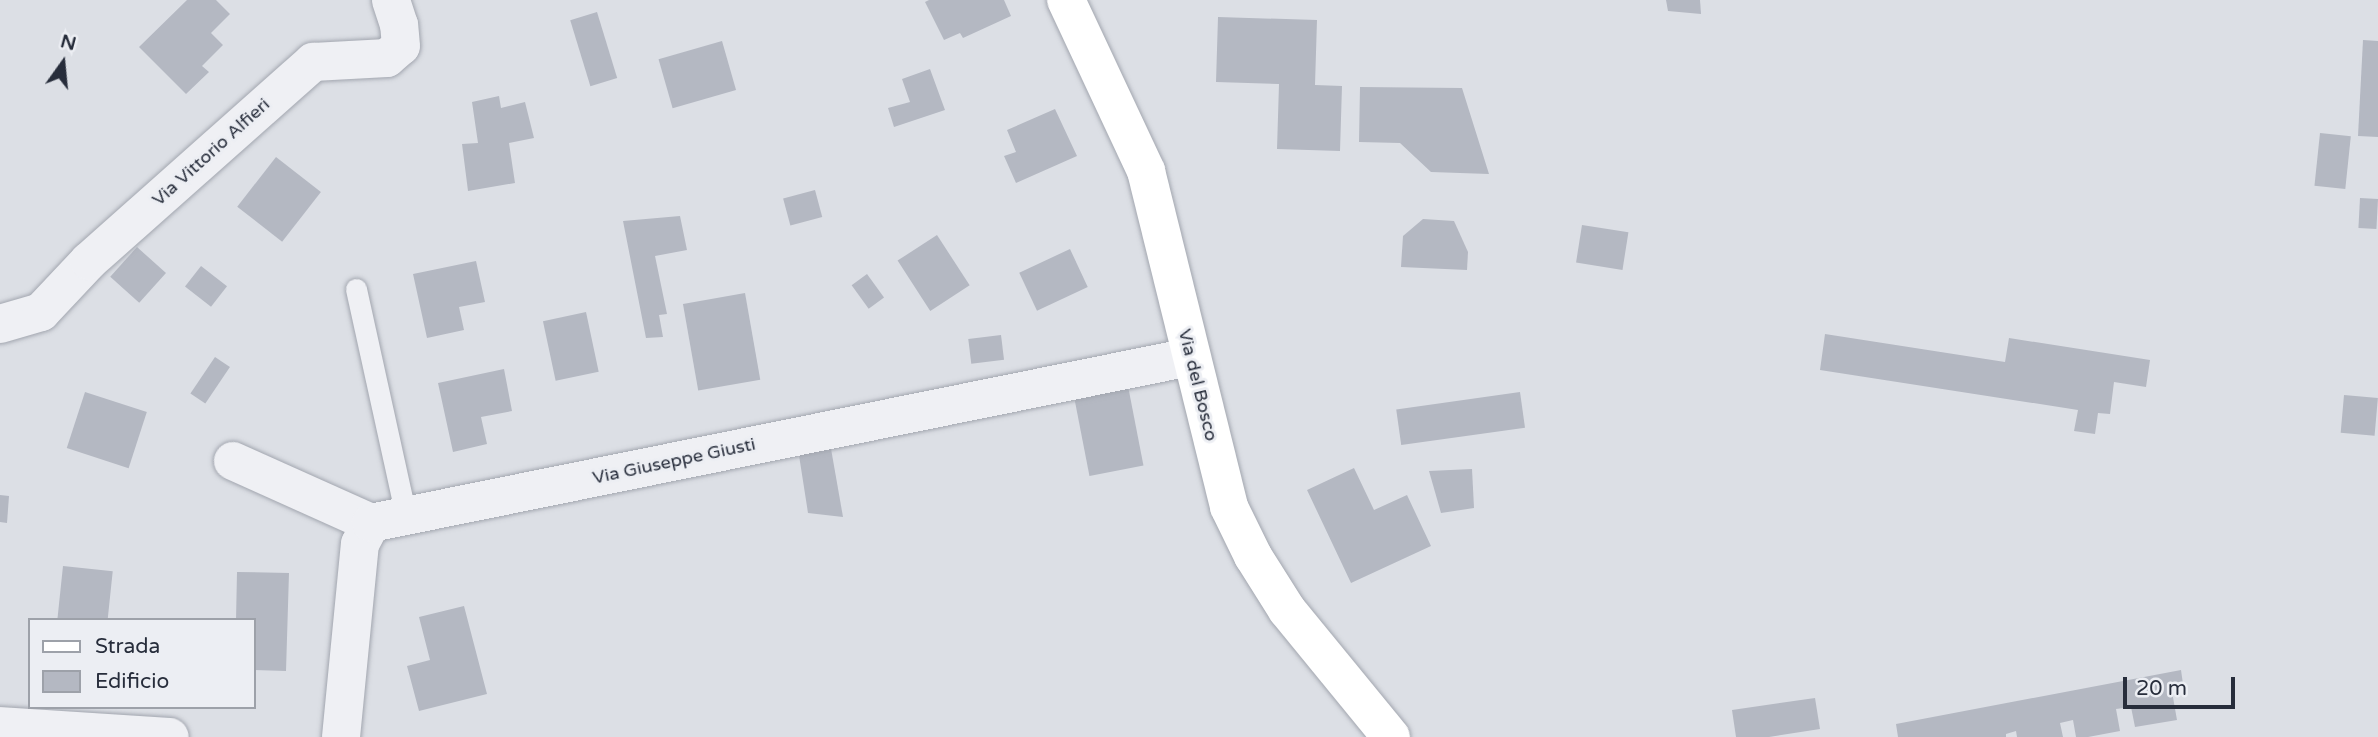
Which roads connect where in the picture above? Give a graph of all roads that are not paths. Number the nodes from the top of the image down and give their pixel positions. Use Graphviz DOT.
graph roads {
  1 [pos="391,0"];
  2 [pos="1066,0"];
  3 [pos="356,289"];
  4 [pos="0,324"];
  5 [pos="1190,357"];
  6 [pos="233,461"];
  7 [pos="388,520"];
  8 [pos="0,726"];
  9 [pos="170,737"];
  10 [pos="341,737"];
  11 [pos="1391,737"];
  1 -- 4 [label="street, Via Vittorio Alfieri"];
  2 -- 5 [label="main road, Via del Bosco"];
  3 -- 7 [label="lane"];
  5 -- 7 [label="street, Via Giuseppe Giusti"];
  5 -- 11 [label="main road, Via del Bosco"];
  6 -- 7 [label="street"];
  7 -- 10 [label="street"];
  8 -- 9 [label="street"];
}
